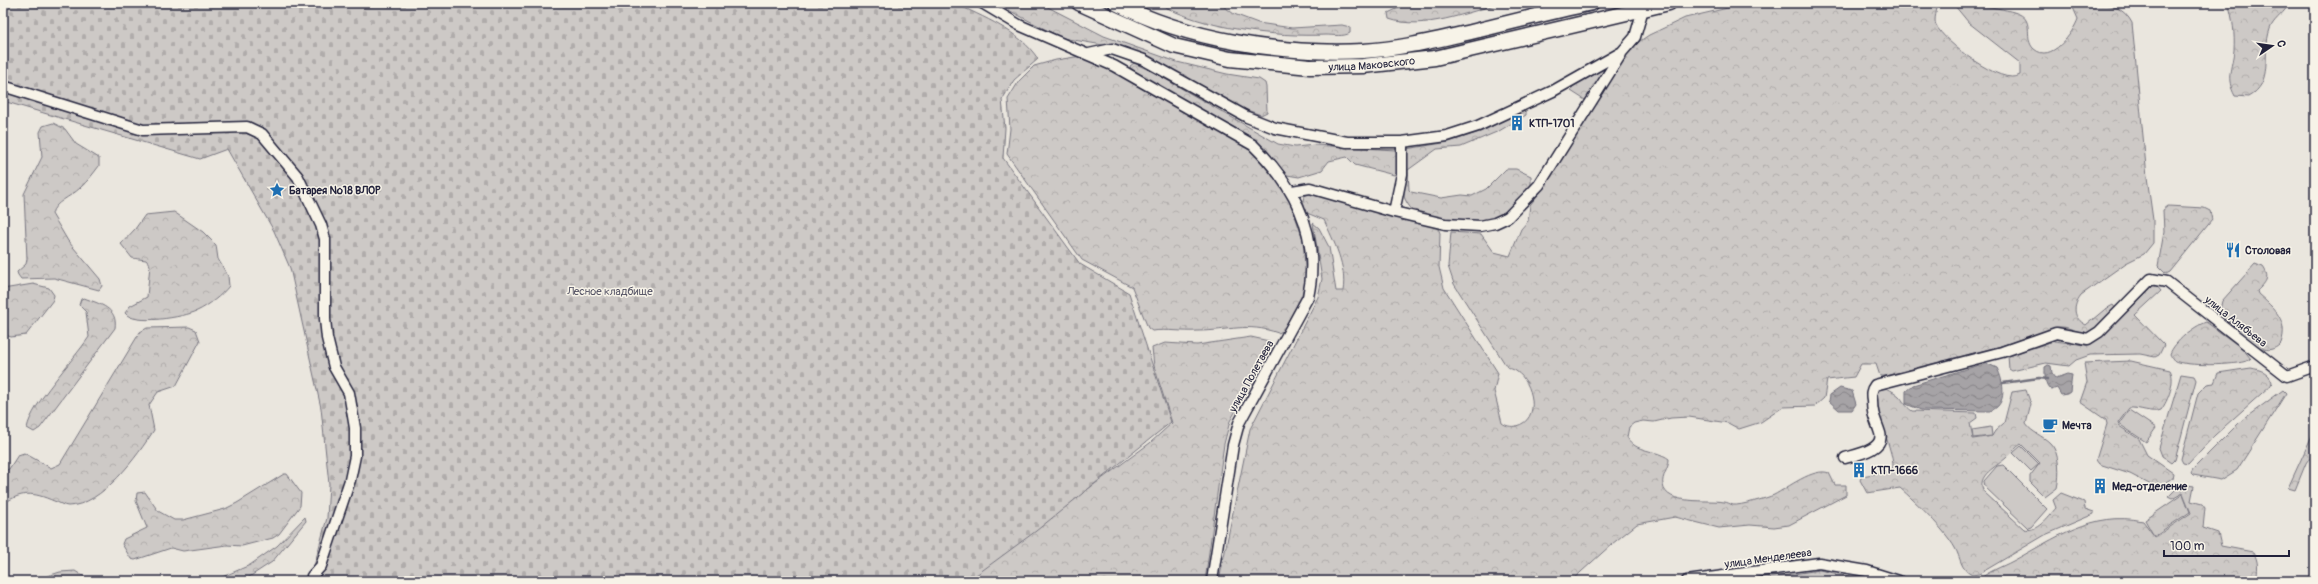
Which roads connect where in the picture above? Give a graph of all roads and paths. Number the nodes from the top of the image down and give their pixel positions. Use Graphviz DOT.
graph roads {
  1 [pos="982,3"];
  2 [pos="1079,3"];
  3 [pos="1592,3"];
  4 [pos="1669,3"];
  5 [pos="1124,5"];
  6 [pos="1643,9"];
  7 [pos="1622,52"];
  8 [pos="1089,54"];
  9 [pos="3,86"];
  10 [pos="1402,142"];
  11 [pos="1292,191"];
  12 [pos="1394,212"];
  13 [pos="2312,368"];
  14 [pos="1844,458"];
  15 [pos="312,576"];
  16 [pos="1212,581"];
  17 [pos="1687,581"];
  18 [pos="1899,581"];
  1 -- 8 [label="street, улица Полетаева"];
  2 -- 6 [label="highway, улица Маковского"];
  3 -- 5 [label="highway, улица Маковского"];
  4 -- 6 [label="highway, улица Маковского"];
  6 -- 7 [label="street"];
  7 -- 10 [label="street"];
  7 -- 12 [label="street"];
  8 -- 10 [label="street"];
  8 -- 11 [label="street, улица Полетаева"];
  9 -- 15 [label="street"];
  10 -- 12 [label="street"];
  11 -- 12 [label="street"];
  11 -- 16 [label="street, улица Полетаева"];
  13 -- 14 [label="street, улица Алябьева"];
  17 -- 18 [label="street, улица Менделеева"];
}
